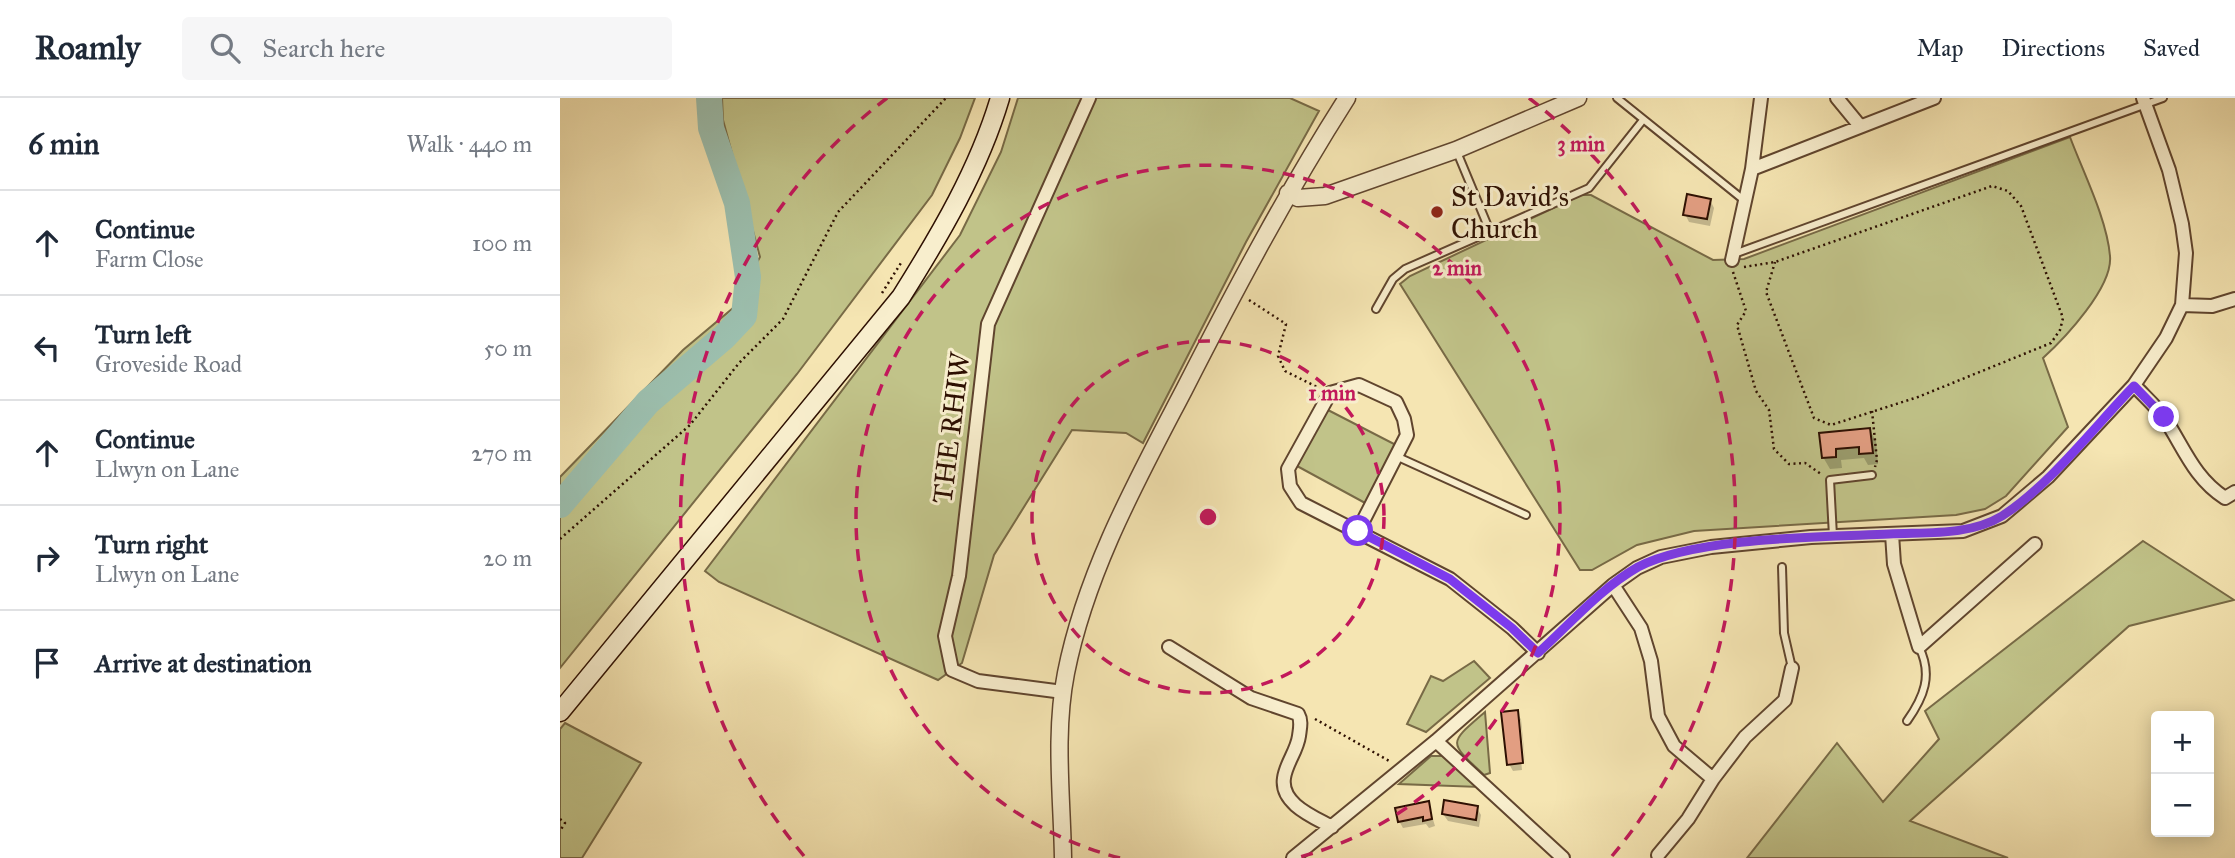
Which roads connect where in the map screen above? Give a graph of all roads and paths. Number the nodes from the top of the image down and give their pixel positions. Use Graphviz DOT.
graph roads {
  1 [pos="946,98"];
  2 [pos="1000,98"];
  3 [pos="1347,98"];
  4 [pos="1578,98"];
  5 [pos="1616,98"];
  6 [pos="1760,98"];
  7 [pos="1837,98"];
  8 [pos="1934,98"];
  9 [pos="2163,98"];
  10 [pos="1086,101"];
  11 [pos="2144,102"];
  12 [pos="1643,120"];
  13 [pos="1860,126"];
  14 [pos="1456,150"];
  15 [pos="1752,169"];
  16 [pos="1288,193"];
  17 [pos="1745,201"];
  18 [pos="1489,229"];
  19 [pos="907,255"];
  20 [pos="1733,257"];
  21 [pos="1775,262"];
  22 [pos="1235,291"];
  23 [pos="2235,299"];
  24 [pos="876,302"];
  25 [pos="2182,305"];
  26 [pos="1376,309"];
  27 [pos="2134,386"];
  28 [pos="1329,393"];
  29 [pos="1872,411"];
  30 [pos="1398,457"];
  31 [pos="1872,475"];
  32 [pos="1830,480"];
  33 [pos="2235,492"];
  34 [pos="1526,515"];
  35 [pos="1358,531"];
  36 [pos="1892,534"];
  37 [pos="1833,536"];
  38 [pos="560,539"];
  39 [pos="2035,544"];
  40 [pos="1783,567"];
  41 [pos="1613,585"];
  42 [pos="1169,646"];
  43 [pos="1919,647"];
  44 [pos="1538,653"];
  45 [pos="1792,668"];
  46 [pos="1063,692"];
  47 [pos="560,712"];
  48 [pos="1298,714"];
  49 [pos="1908,722"];
  50 [pos="1436,741"];
  51 [pos="1402,768"];
  52 [pos="1713,779"];
  53 [pos="560,819"];
  54 [pos="1332,828"];
  55 [pos="560,831"];
  56 [pos="1658,855"];
  57 [pos="1063,858"];
  58 [pos="1293,858"];
  59 [pos="1563,858"];
  1 -- 38 [label="path"];
  2 -- 47 [label="main road"];
  3 -- 16 [label="street"];
  4 -- 14 [label="street"];
  5 -- 12 [label="lane"];
  6 -- 15 [label="street"];
  7 -- 13 [label="street"];
  8 -- 13 [label="street"];
  9 -- 11 [label="lane"];
  10 -- 46 [label="street, THE RHIW"];
  11 -- 20 [label="lane"];
  11 -- 25 [label="street"];
  12 -- 17 [label="lane"];
  12 -- 18 [label="lane"];
  13 -- 15 [label="street"];
  14 -- 16 [label="street"];
  14 -- 18 [label="lane"];
  15 -- 17 [label="street"];
  16 -- 22 [label="street"];
  17 -- 20 [label="street"];
  18 -- 26 [label="lane"];
  19 -- 24 [label="path"];
  21 -- 29 [label="path"];
  21 -- 29 [label="path"];
  21 -- 32 [label="path"];
  22 -- 28 [label="path"];
  22 -- 46 [label="street"];
  23 -- 25 [label="street"];
  25 -- 27 [label="street"];
  27 -- 33 [label="street"];
  27 -- 36 [label="street"];
  28 -- 30 [label="street"];
  28 -- 35 [label="street"];
  29 -- 31 [label="path"];
  30 -- 34 [label="lane"];
  30 -- 35 [label="street"];
  31 -- 32 [label="lane"];
  32 -- 37 [label="lane"];
  35 -- 44 [label="street"];
  36 -- 37 [label="street"];
  36 -- 43 [label="street"];
  37 -- 41 [label="street"];
  39 -- 43 [label="street"];
  40 -- 45 [label="lane"];
  41 -- 44 [label="street"];
  41 -- 52 [label="street"];
  42 -- 48 [label="street"];
  43 -- 49 [label="lane"];
  44 -- 50 [label="street"];
  45 -- 52 [label="street"];
  46 -- 57 [label="street"];
  48 -- 51 [label="path"];
  48 -- 54 [label="street"];
  50 -- 51 [label="street"];
  50 -- 59 [label="street"];
  51 -- 54 [label="street"];
  52 -- 56 [label="street"];
  53 -- 55 [label="path"];
  54 -- 58 [label="street"];
}
